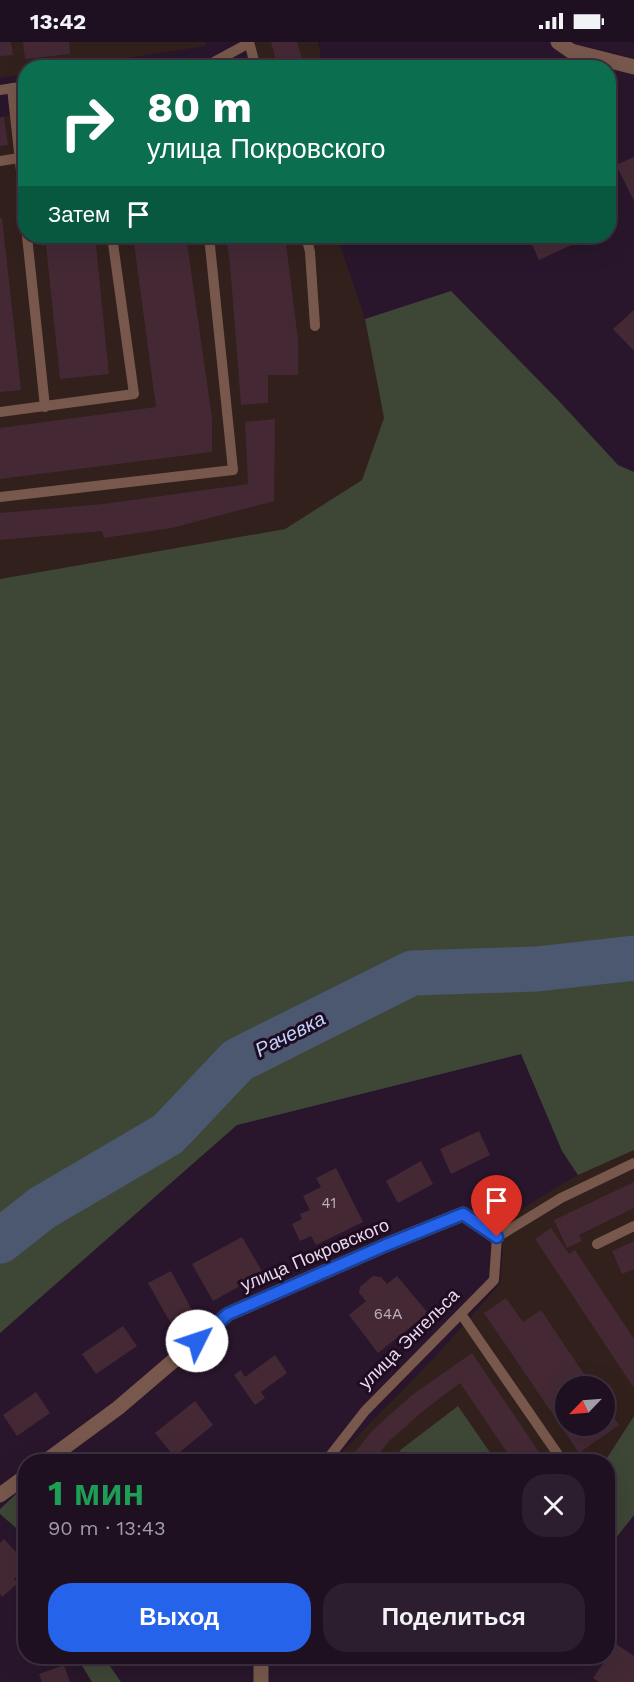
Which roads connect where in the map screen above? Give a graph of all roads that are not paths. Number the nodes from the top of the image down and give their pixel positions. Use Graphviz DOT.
graph roads {
  1 [pos="558,42"];
  2 [pos="249,43"];
  3 [pos="218,60"];
  4 [pos="254,60"];
  5 [pos="604,60"];
  6 [pos="616,63"];
  7 [pos="634,68"];
  8 [pos="18,87"];
  9 [pos="12,88"];
  10 [pos="0,90"];
  11 [pos="18,130"];
  12 [pos="18,159"];
  13 [pos="0,161"];
  14 [pos="28,243"];
  15 [pos="113,243"];
  16 [pos="210,243"];
  17 [pos="308,243"];
  18 [pos="315,326"];
  19 [pos="45,407"];
  20 [pos="0,412"];
  21 [pos="0,497"];
  22 [pos="634,1163"];
  23 [pos="634,1226"];
  24 [pos="497,1237"];
  25 [pos="597,1244"];
  26 [pos="461,1314"];
  27 [pos="556,1453"];
  28 [pos="56,1454"];
  29 [pos="332,1454"];
  30 [pos="18,1482"];
  31 [pos="0,1495"];
  32 [pos="261,1664"];
  33 [pos="261,1682"];
  1 -- 5 [label="street"];
  2 -- 3 [label="lane"];
  2 -- 4 [label="lane"];
  6 -- 7 [label="street"];
  8 -- 9 [label="lane"];
  9 -- 10 [label="lane"];
  9 -- 11 [label="lane"];
  12 -- 13 [label="lane"];
  14 -- 19 [label="lane"];
  15 -- 19 [label="lane"];
  16 -- 21 [label="lane"];
  17 -- 18 [label="lane"];
  19 -- 20 [label="lane"];
  22 -- 24 [label="lane"];
  23 -- 25 [label="lane"];
  24 -- 26 [label="lane, улица Энгельса"];
  24 -- 28 [label="street, улица Покровского"];
  26 -- 27 [label="lane"];
  26 -- 29 [label="lane, улица Энгельса"];
  30 -- 31 [label="street"];
  32 -- 33 [label="street"];
}
